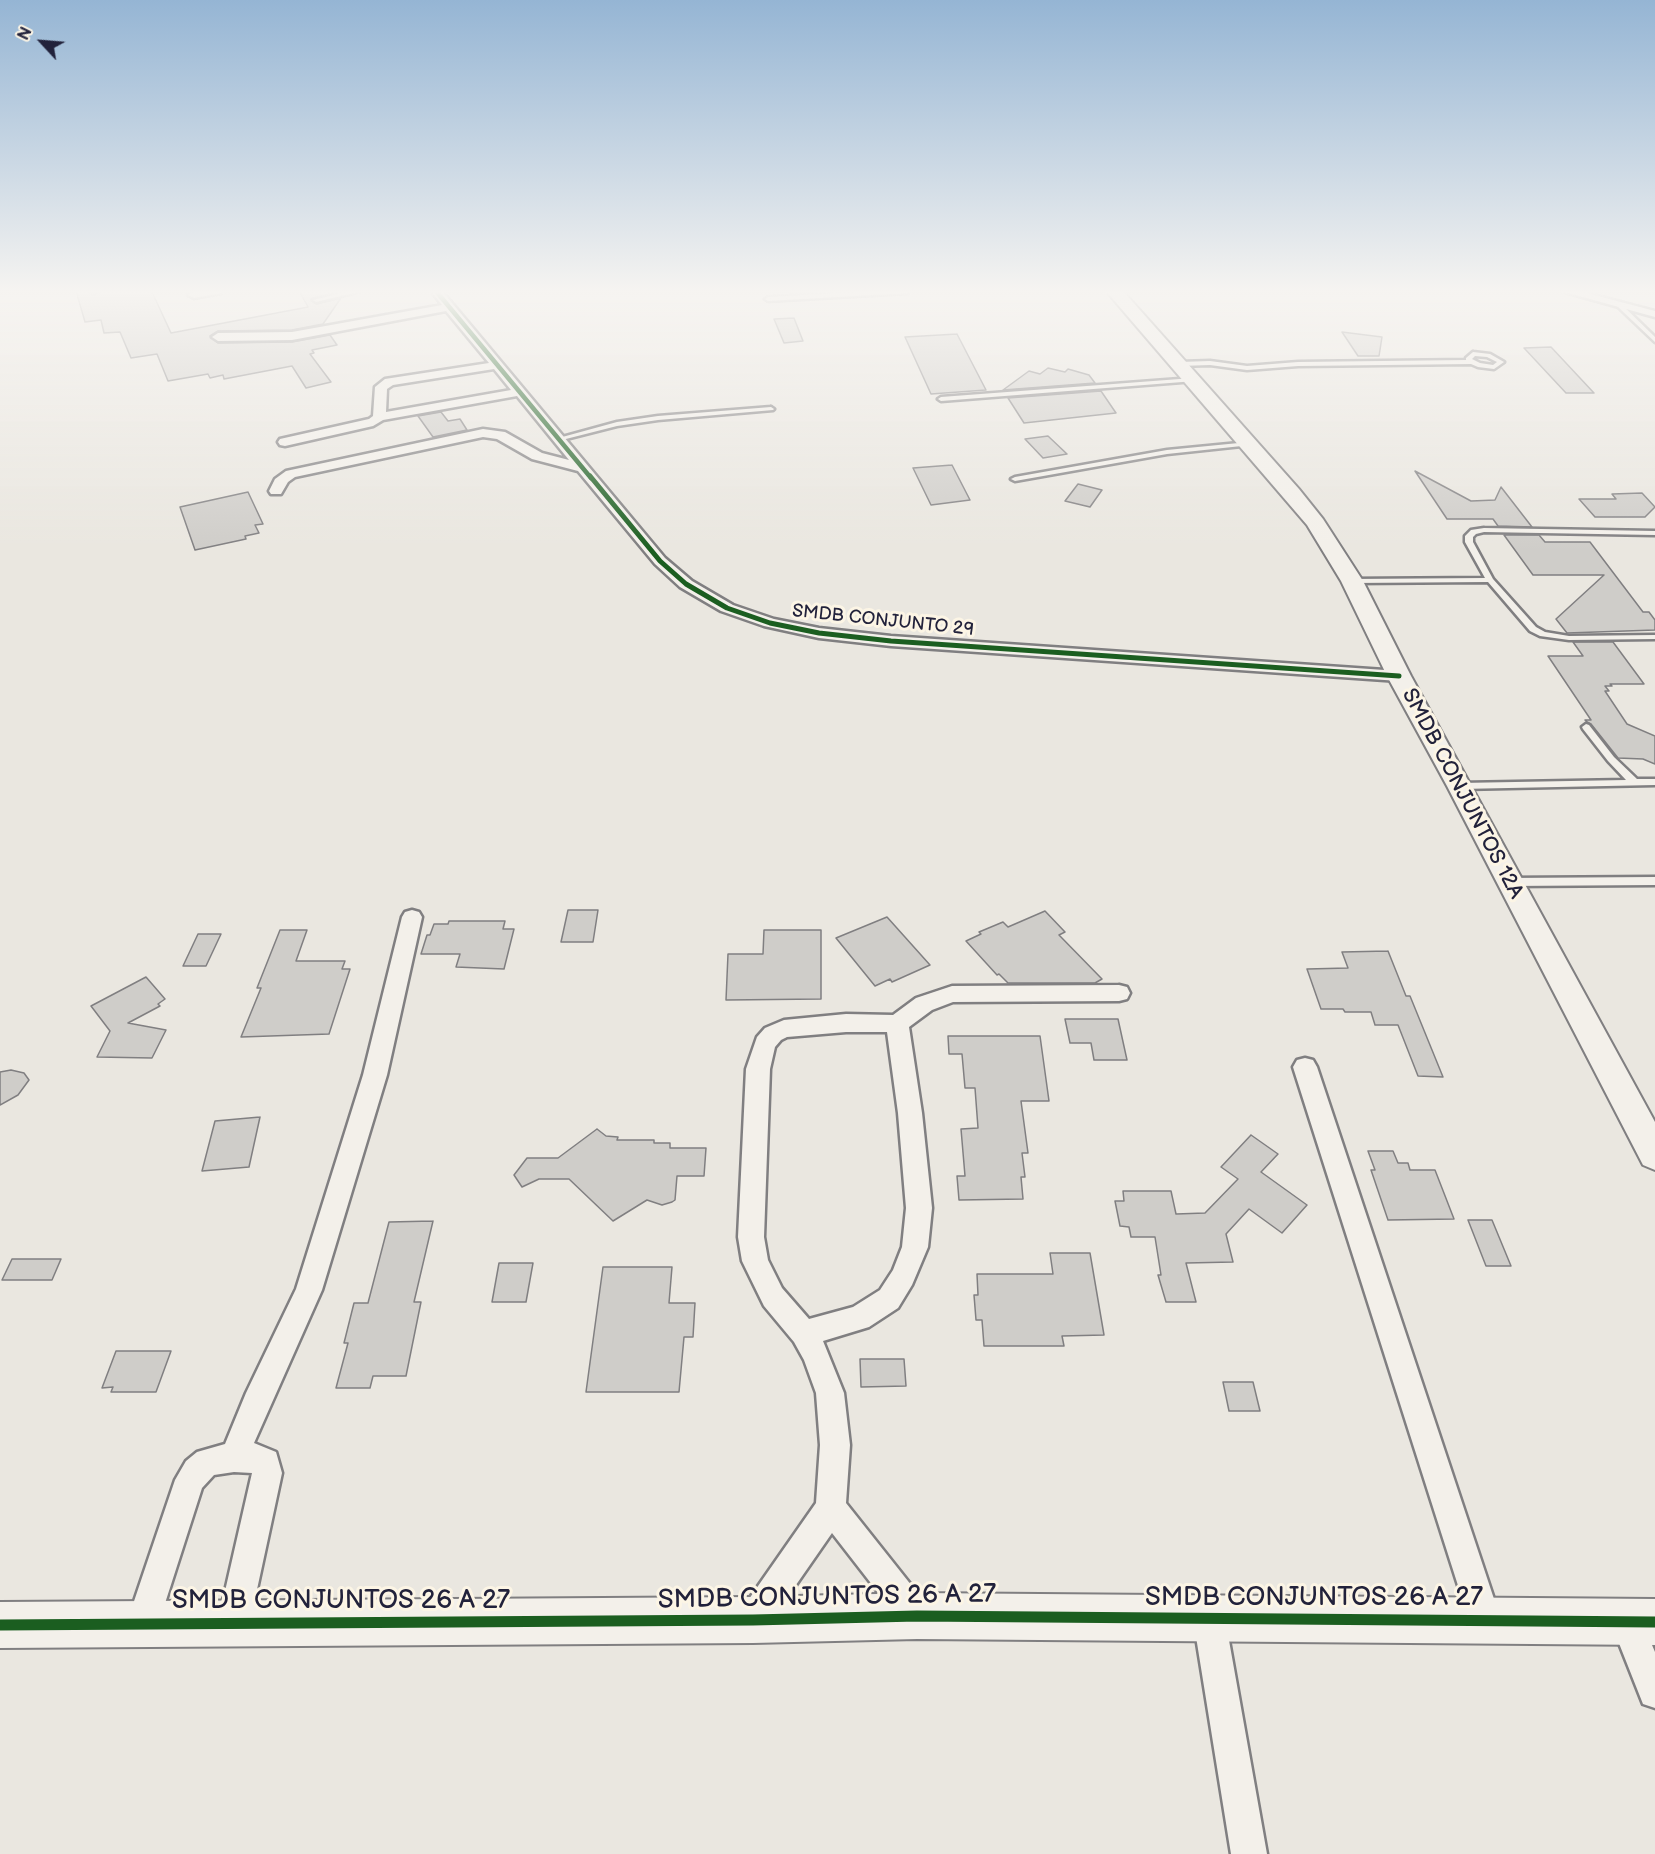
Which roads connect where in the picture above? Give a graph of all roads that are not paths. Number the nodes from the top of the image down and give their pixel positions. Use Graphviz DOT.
graph roads {
  1 [pos="418,378"];
  2 [pos="508,378"];
  3 [pos="1136,378"];
  4 [pos="1191,378"];
  5 [pos="520,392"];
  6 [pos="941,399"];
  7 [pos="771,410"];
  8 [pos="379,417"];
  9 [pos="558,439"];
  10 [pos="285,442"];
  11 [pos="1249,444"];
  12 [pos="582,468"];
  13 [pos="1015,479"];
  14 [pos="276,491"];
  15 [pos="1655,533"];
  16 [pos="1490,580"];
  17 [pos="1352,581"];
  18 [pos="1655,637"];
  19 [pos="1399,676"];
  20 [pos="1586,727"];
  21 [pos="1634,782"];
  22 [pos="1655,782"];
  23 [pos="1460,786"];
  24 [pos="1655,881"];
  25 [pos="1509,882"];
  26 [pos="412,917"];
  27 [pos="1119,993"];
  28 [pos="897,1024"];
  29 [pos="1305,1066"];
  30 [pos="1648,1130"];
  31 [pos="1655,1155"];
  32 [pos="804,1333"];
  33 [pos="234,1457"];
  34 [pos="831,1509"];
  35 [pos="916,1616"];
  36 [pos="1209,1618"];
  37 [pos="753,1620"];
  38 [pos="1485,1620"];
  39 [pos="143,1622"];
  40 [pos="234,1622"];
  41 [pos="1641,1622"];
  42 [pos="0,1625"];
  43 [pos="1655,1692"];
  44 [pos="1249,1854"];
  1 -- 8 [label="street"];
  2 -- 5 [label="street, SMDB CONJUNTO 29"];
  3 -- 6 [label="lane"];
  4 -- 11 [label="street, SMDB CONJUNTOS 12A"];
  5 -- 8 [label="street"];
  5 -- 9 [label="street, SMDB CONJUNTO 29"];
  7 -- 9 [label="lane"];
  8 -- 10 [label="street"];
  9 -- 12 [label="street, SMDB CONJUNTO 29"];
  11 -- 13 [label="lane"];
  11 -- 17 [label="street, SMDB CONJUNTOS 12A"];
  12 -- 14 [label="street"];
  12 -- 19 [label="street, SMDB CONJUNTO 29"];
  15 -- 16 [label="lane"];
  16 -- 17 [label="lane"];
  16 -- 18 [label="lane"];
  17 -- 19 [label="street, SMDB CONJUNTOS 12A"];
  19 -- 23 [label="street, SMDB CONJUNTOS 12A"];
  20 -- 21 [label="lane"];
  21 -- 22 [label="lane"];
  21 -- 23 [label="lane"];
  23 -- 25 [label="street, SMDB CONJUNTOS 12A"];
  24 -- 25 [label="lane"];
  25 -- 30 [label="street, SMDB CONJUNTOS 12A"];
  26 -- 33 [label="street"];
  27 -- 28 [label="street"];
  28 -- 32 [label="street"];
  28 -- 32 [label="street"];
  29 -- 38 [label="street"];
  30 -- 31 [label="street, SMDB CONJUNTOS 12A"];
  32 -- 34 [label="street"];
  33 -- 39 [label="street"];
  33 -- 40 [label="street"];
  34 -- 35 [label="street"];
  34 -- 37 [label="street"];
  35 -- 36 [label="street, SMDB CONJUNTOS 26 A 27"];
  35 -- 37 [label="street, SMDB CONJUNTOS 26 A 27"];
  36 -- 38 [label="street, SMDB CONJUNTOS 26 A 27"];
  36 -- 44 [label="street"];
  37 -- 40 [label="street, SMDB CONJUNTOS 26 A 27"];
  38 -- 41 [label="street, SMDB CONJUNTOS 26 A 27"];
  39 -- 40 [label="street, SMDB CONJUNTOS 26 A 27"];
  39 -- 42 [label="street, SMDB CONJUNTOS 26 A 27"];
  41 -- 43 [label="street"];
}
